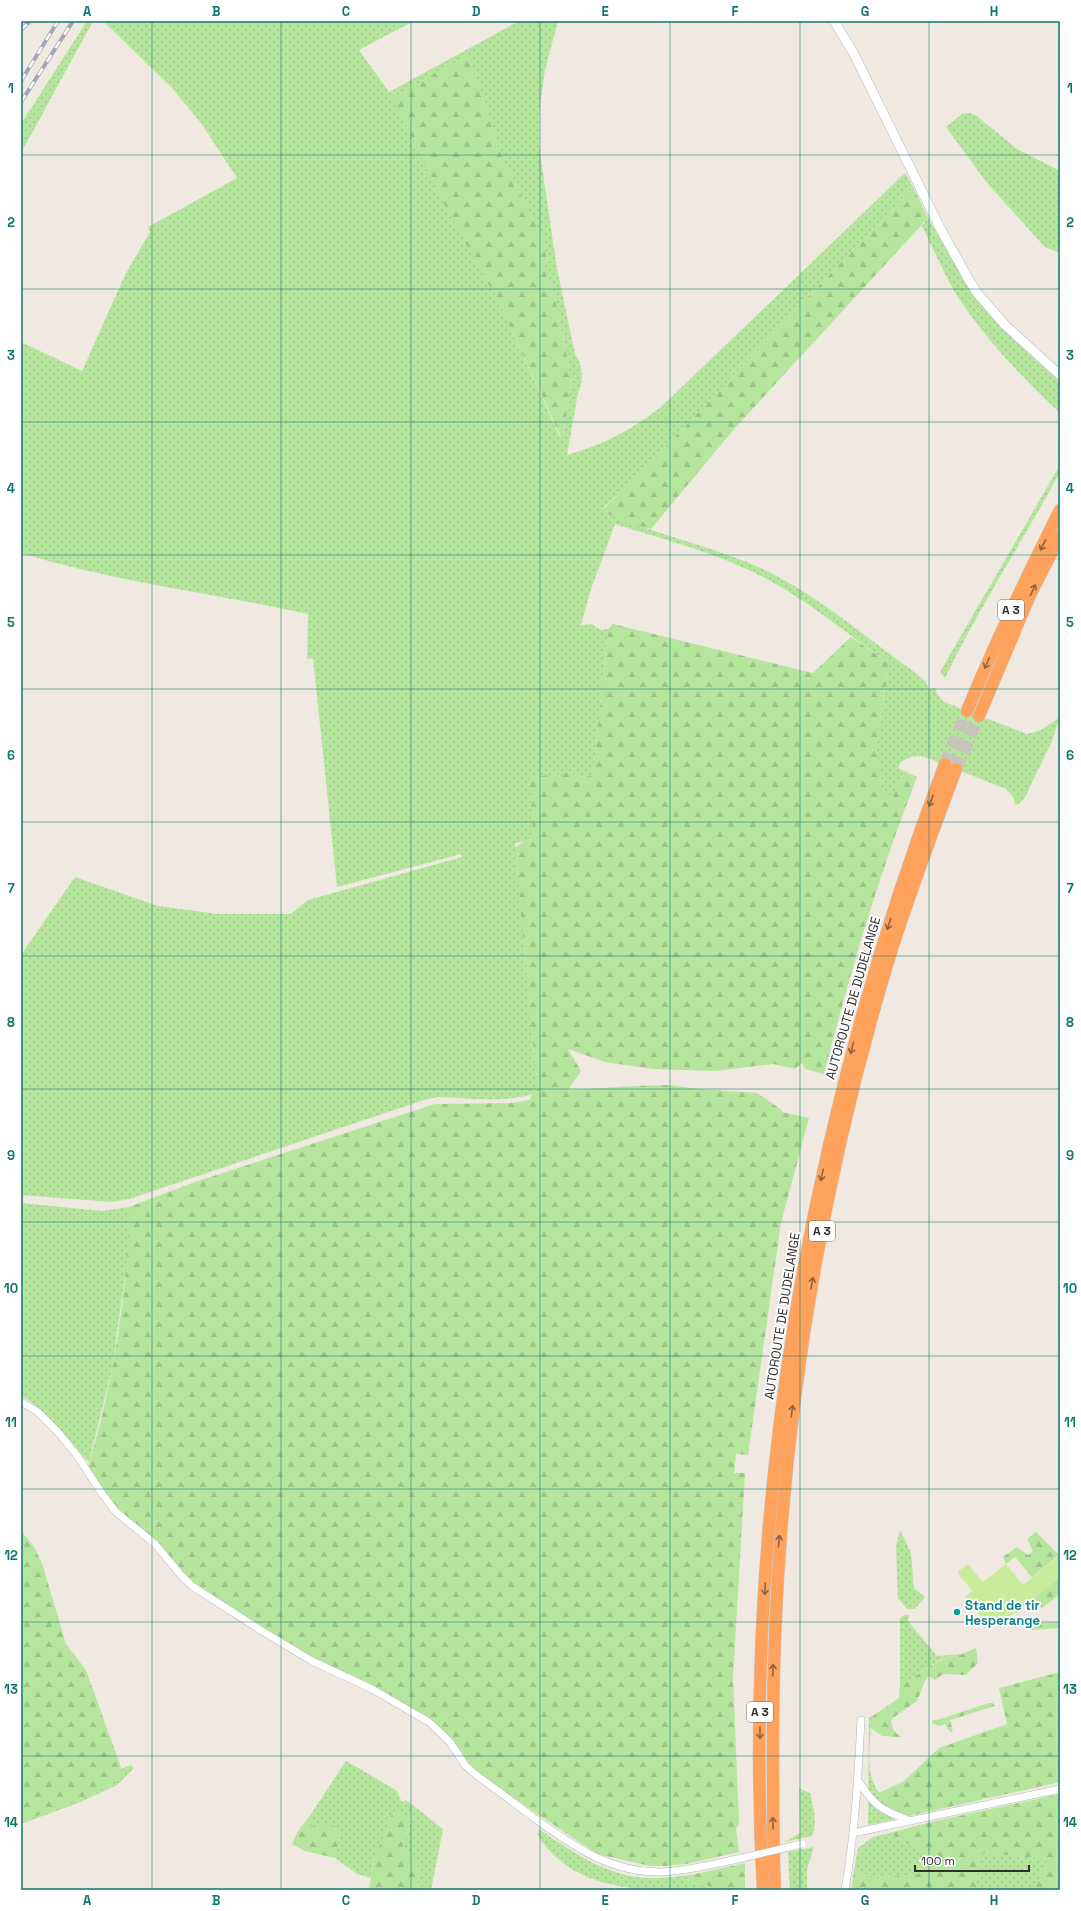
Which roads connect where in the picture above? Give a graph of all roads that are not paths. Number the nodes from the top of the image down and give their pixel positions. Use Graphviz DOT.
graph roads {
  1 [pos="834,21"];
  2 [pos="1060,375"];
  3 [pos="1060,510"];
  4 [pos="1060,536"];
  5 [pos="967,711"];
  6 [pos="979,716"];
  7 [pos="21,1402"];
  8 [pos="861,1720"];
  9 [pos="859,1782"];
  10 [pos="1060,1789"];
  11 [pos="911,1821"];
  12 [pos="853,1833"];
  13 [pos="802,1844"];
  14 [pos="763,1890"];
  15 [pos="775,1890"];
  16 [pos="845,1890"];
  1 -- 2 [label="main road"];
  3 -- 5 [label="highway, A 3, one-way"];
  6 -- 4 [label="highway, A 3, one-way"];
  7 -- 13 [label="street, bridge"];
  8 -- 9 [label="street"];
  9 -- 11 [label="street"];
  9 -- 12 [label="street"];
  10 -- 11 [label="street"];
  11 -- 12 [label="street"];
  12 -- 16 [label="street"];
  15 -- 14 [label="highway, AUTOROUTE DE DUDELANGE / A 3, one-way"];
}
